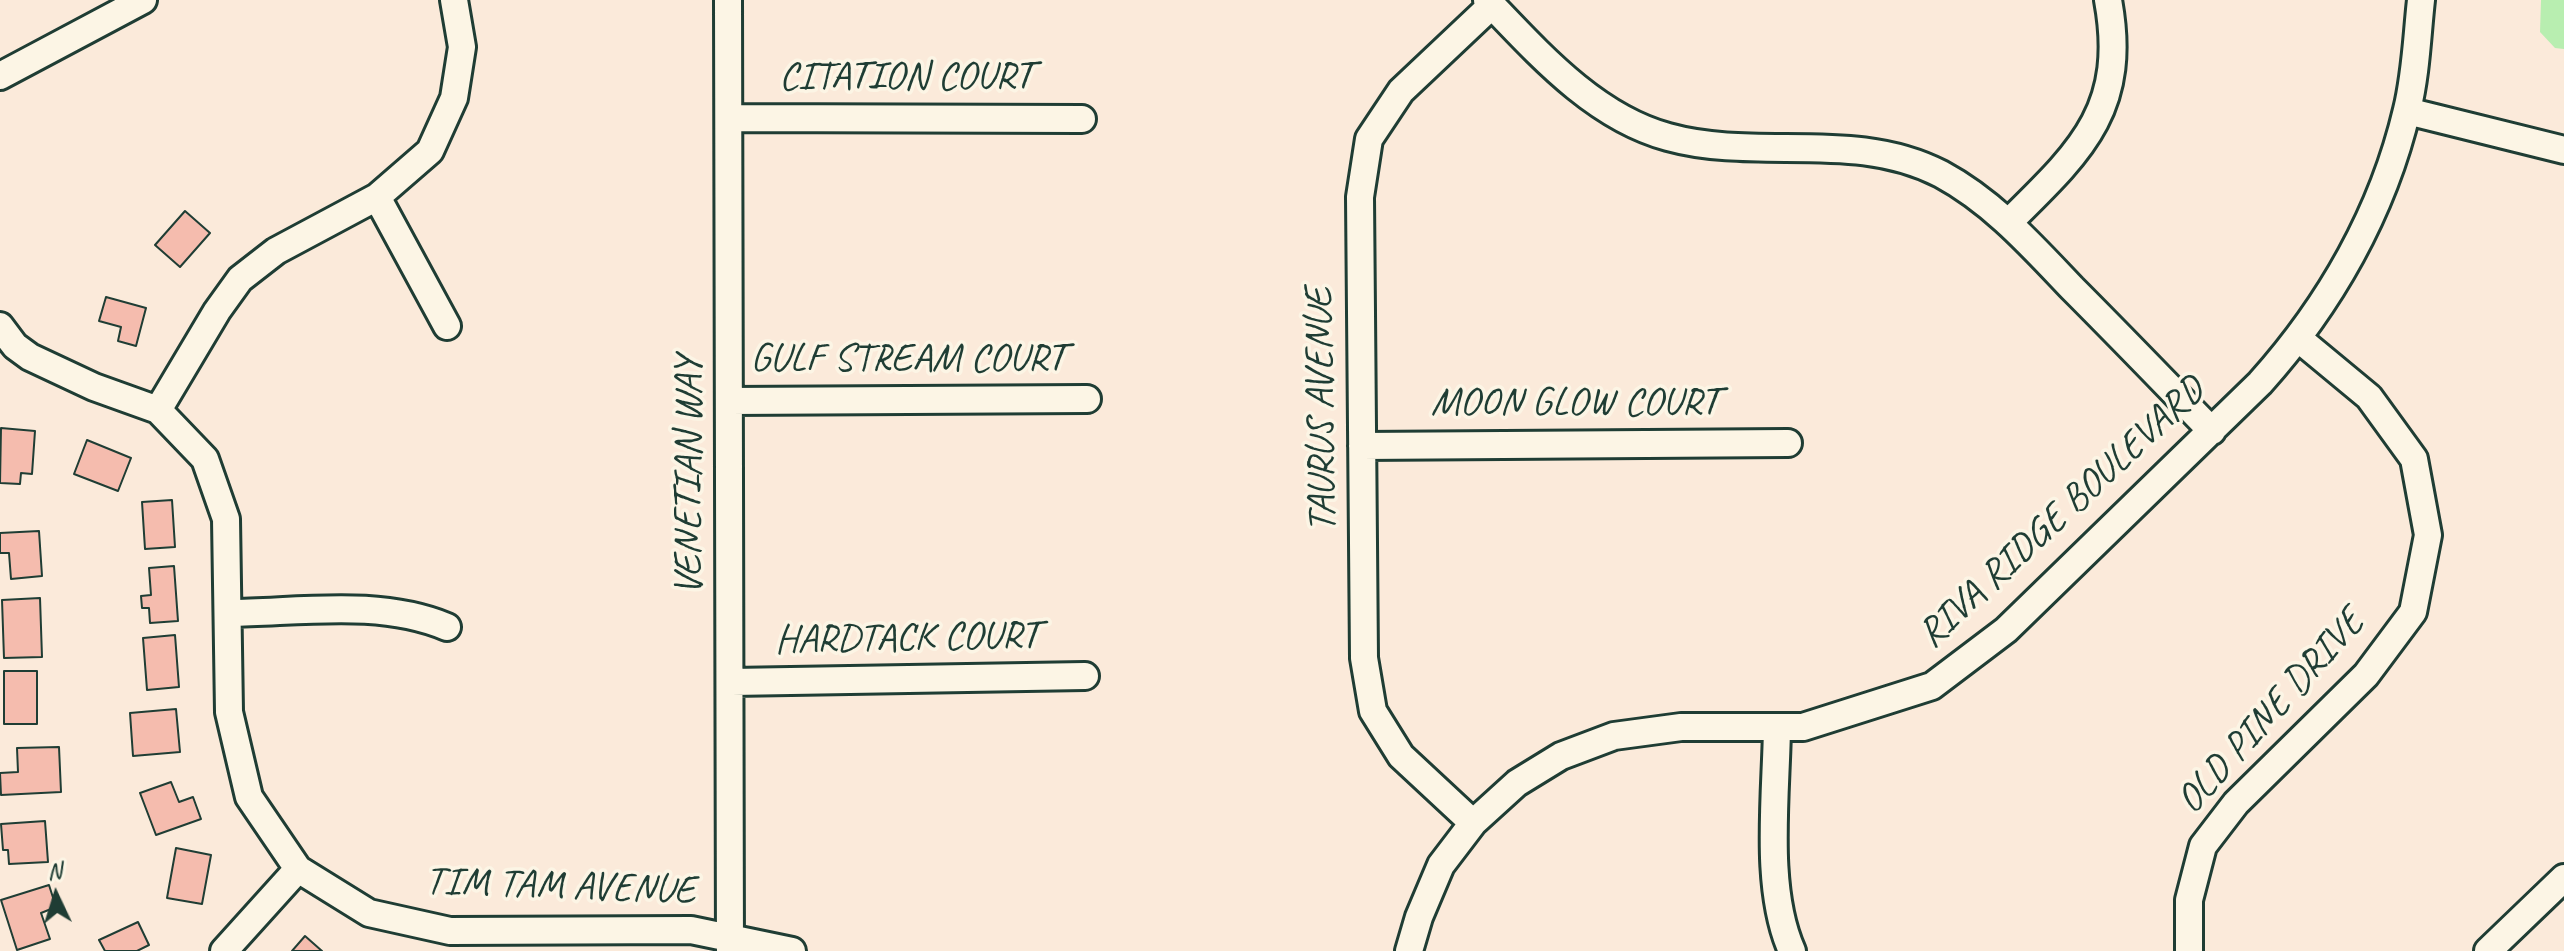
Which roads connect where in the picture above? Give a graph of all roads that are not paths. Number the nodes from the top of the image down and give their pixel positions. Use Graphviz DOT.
graph roads {
  1 [pos="143,0"];
  2 [pos="454,0"];
  3 [pos="728,0"];
  4 [pos="2108,0"];
  5 [pos="2421,0"];
  6 [pos="1489,2"];
  7 [pos="0,76"];
  8 [pos="2407,111"];
  9 [pos="729,118"];
  10 [pos="1082,119"];
  11 [pos="2564,150"];
  12 [pos="377,197"];
  13 [pos="2009,222"];
  14 [pos="447,326"];
  15 [pos="2299,339"];
  16 [pos="5,345"];
  17 [pos="1087,399"];
  18 [pos="730,401"];
  19 [pos="158,410"];
  20 [pos="2212,431"];
  21 [pos="1788,443"];
  22 [pos="1362,446"];
  23 [pos="230,613"];
  24 [pos="447,627"];
  25 [pos="1085,676"];
  26 [pos="732,682"];
  27 [pos="1777,728"];
  28 [pos="1473,823"];
  29 [pos="298,869"];
  30 [pos="2562,883"];
  31 [pos="450,941"];
  32 [pos="730,943"];
  33 [pos="224,951"];
  34 [pos="792,951"];
  35 [pos="1409,951"];
  36 [pos="1792,951"];
  37 [pos="2189,951"];
  38 [pos="2488,951"];
  1 -- 7 [label="street"];
  2 -- 12 [label="street"];
  3 -- 9 [label="street, VENETIAN WAY"];
  4 -- 13 [label="street"];
  5 -- 8 [label="street, RIVA RIDGE BOULEVARD"];
  6 -- 13 [label="street"];
  6 -- 22 [label="street, TAURUS AVENUE"];
  8 -- 11 [label="street"];
  8 -- 15 [label="street, RIVA RIDGE BOULEVARD"];
  9 -- 10 [label="street, CITATION COURT"];
  9 -- 18 [label="street, VENETIAN WAY"];
  12 -- 14 [label="street"];
  12 -- 19 [label="street"];
  13 -- 20 [label="street"];
  15 -- 20 [label="street, RIVA RIDGE BOULEVARD"];
  15 -- 37 [label="street, OLD PINE DRIVE"];
  16 -- 19 [label="street, TIM TAM AVENUE"];
  17 -- 18 [label="street, GULF STREAM COURT"];
  18 -- 26 [label="street, VENETIAN WAY"];
  19 -- 23 [label="street, TIM TAM AVENUE"];
  20 -- 27 [label="street, RIVA RIDGE BOULEVARD"];
  21 -- 22 [label="street, MOON GLOW COURT"];
  22 -- 28 [label="street, TAURUS AVENUE"];
  23 -- 24 [label="street"];
  23 -- 29 [label="street, TIM TAM AVENUE"];
  25 -- 26 [label="street, HARDTACK COURT"];
  26 -- 32 [label="street, VENETIAN WAY"];
  27 -- 28 [label="street, RIVA RIDGE BOULEVARD"];
  27 -- 36 [label="street"];
  28 -- 35 [label="street, RIVA RIDGE BOULEVARD"];
  29 -- 31 [label="street, TIM TAM AVENUE"];
  29 -- 33 [label="street"];
  30 -- 38 [label="street"];
  31 -- 32 [label="street, TIM TAM AVENUE"];
  32 -- 34 [label="street, TIM TAM AVENUE"];
}
